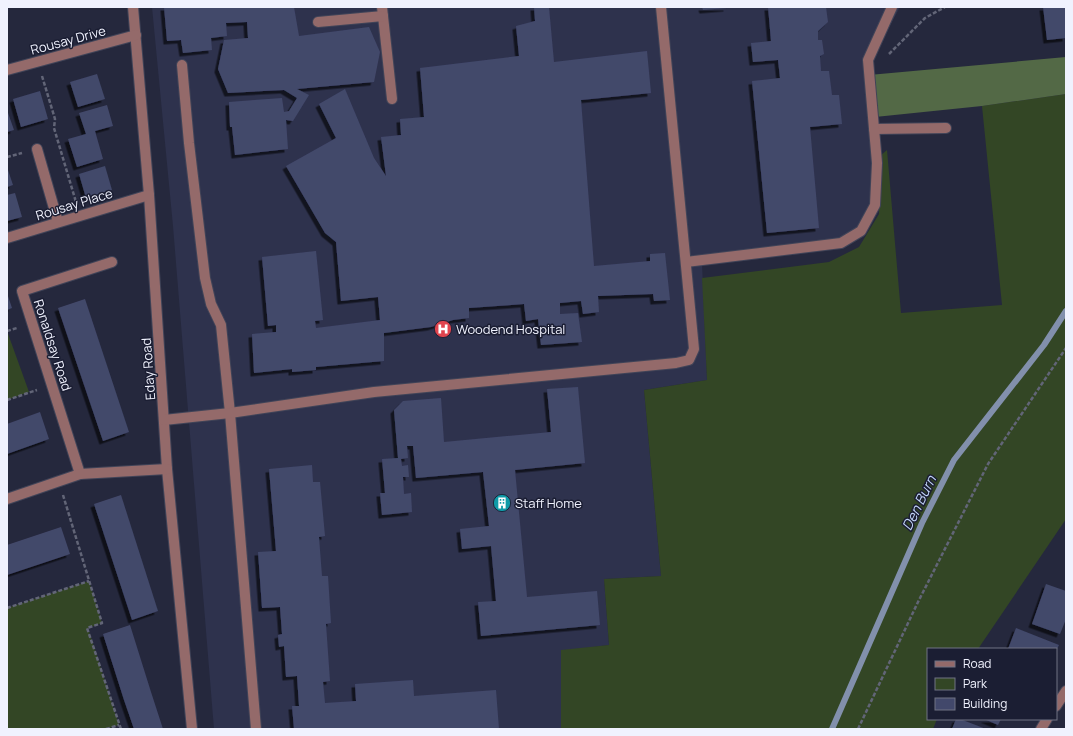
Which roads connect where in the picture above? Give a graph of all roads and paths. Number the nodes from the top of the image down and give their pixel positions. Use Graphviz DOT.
graph roads {
  1 [pos="133,7"];
  2 [pos="661,7"];
  3 [pos="892,7"];
  4 [pos="944,7"];
  5 [pos="383,11"];
  6 [pos="318,22"];
  7 [pos="136,35"];
  8 [pos="37,62"];
  9 [pos="182,65"];
  10 [pos="7,70"];
  11 [pos="869,75"];
  12 [pos="392,99"];
  13 [pos="946,128"];
  14 [pos="874,129"];
  15 [pos="37,148"];
  16 [pos="149,195"];
  17 [pos="80,216"];
  18 [pos="58,222"];
  19 [pos="7,238"];
  20 [pos="112,262"];
  21 [pos="686,262"];
  22 [pos="1066,348"];
  23 [pos="52,384"];
  24 [pos="7,400"];
  25 [pos="230,413"];
  26 [pos="164,420"];
  27 [pos="167,469"];
  28 [pos="80,474"];
  29 [pos="59,482"];
  30 [pos="7,499"];
  31 [pos="89,580"];
  32 [pos="7,608"];
  33 [pos="1066,691"];
  34 [pos="1057,704"];
  35 [pos="1046,720"];
  36 [pos="119,725"];
  37 [pos="106,729"];
  38 [pos="121,729"];
  39 [pos="192,729"];
  40 [pos="256,729"];
  41 [pos="858,729"];
  42 [pos="1041,729"];
  1 -- 7 [label="street, Eday Road"];
  2 -- 21 [label="street"];
  3 -- 11 [label="street"];
  4 -- 11 [label="path"];
  5 -- 6 [label="street"];
  5 -- 12 [label="street"];
  7 -- 8 [label="street, Rousay Drive"];
  7 -- 16 [label="street, Eday Road"];
  8 -- 10 [label="street, Rousay Drive"];
  8 -- 17 [label="path"];
  9 -- 25 [label="street"];
  11 -- 14 [label="street"];
  13 -- 14 [label="street"];
  14 -- 21 [label="street"];
  15 -- 18 [label="street"];
  16 -- 17 [label="street, Rousay Place"];
  16 -- 26 [label="street, Eday Road"];
  17 -- 18 [label="street, Rousay Place"];
  18 -- 19 [label="street, Rousay Place"];
  20 -- 23 [label="street, Ronaldsay Road"];
  21 -- 25 [label="street"];
  22 -- 41 [label="path"];
  23 -- 24 [label="path"];
  23 -- 28 [label="street, Ronaldsay Road"];
  25 -- 26 [label="street"];
  25 -- 40 [label="street"];
  26 -- 27 [label="street, Eday Road"];
  27 -- 28 [label="street"];
  27 -- 39 [label="street, Eday Road"];
  28 -- 29 [label="street"];
  29 -- 30 [label="street"];
  29 -- 31 [label="path"];
  31 -- 32 [label="path"];
  31 -- 36 [label="path"];
  33 -- 34 [label="street"];
  35 -- 42 [label="street"];
  36 -- 37 [label="path"];
  36 -- 38 [label="path"];
}
